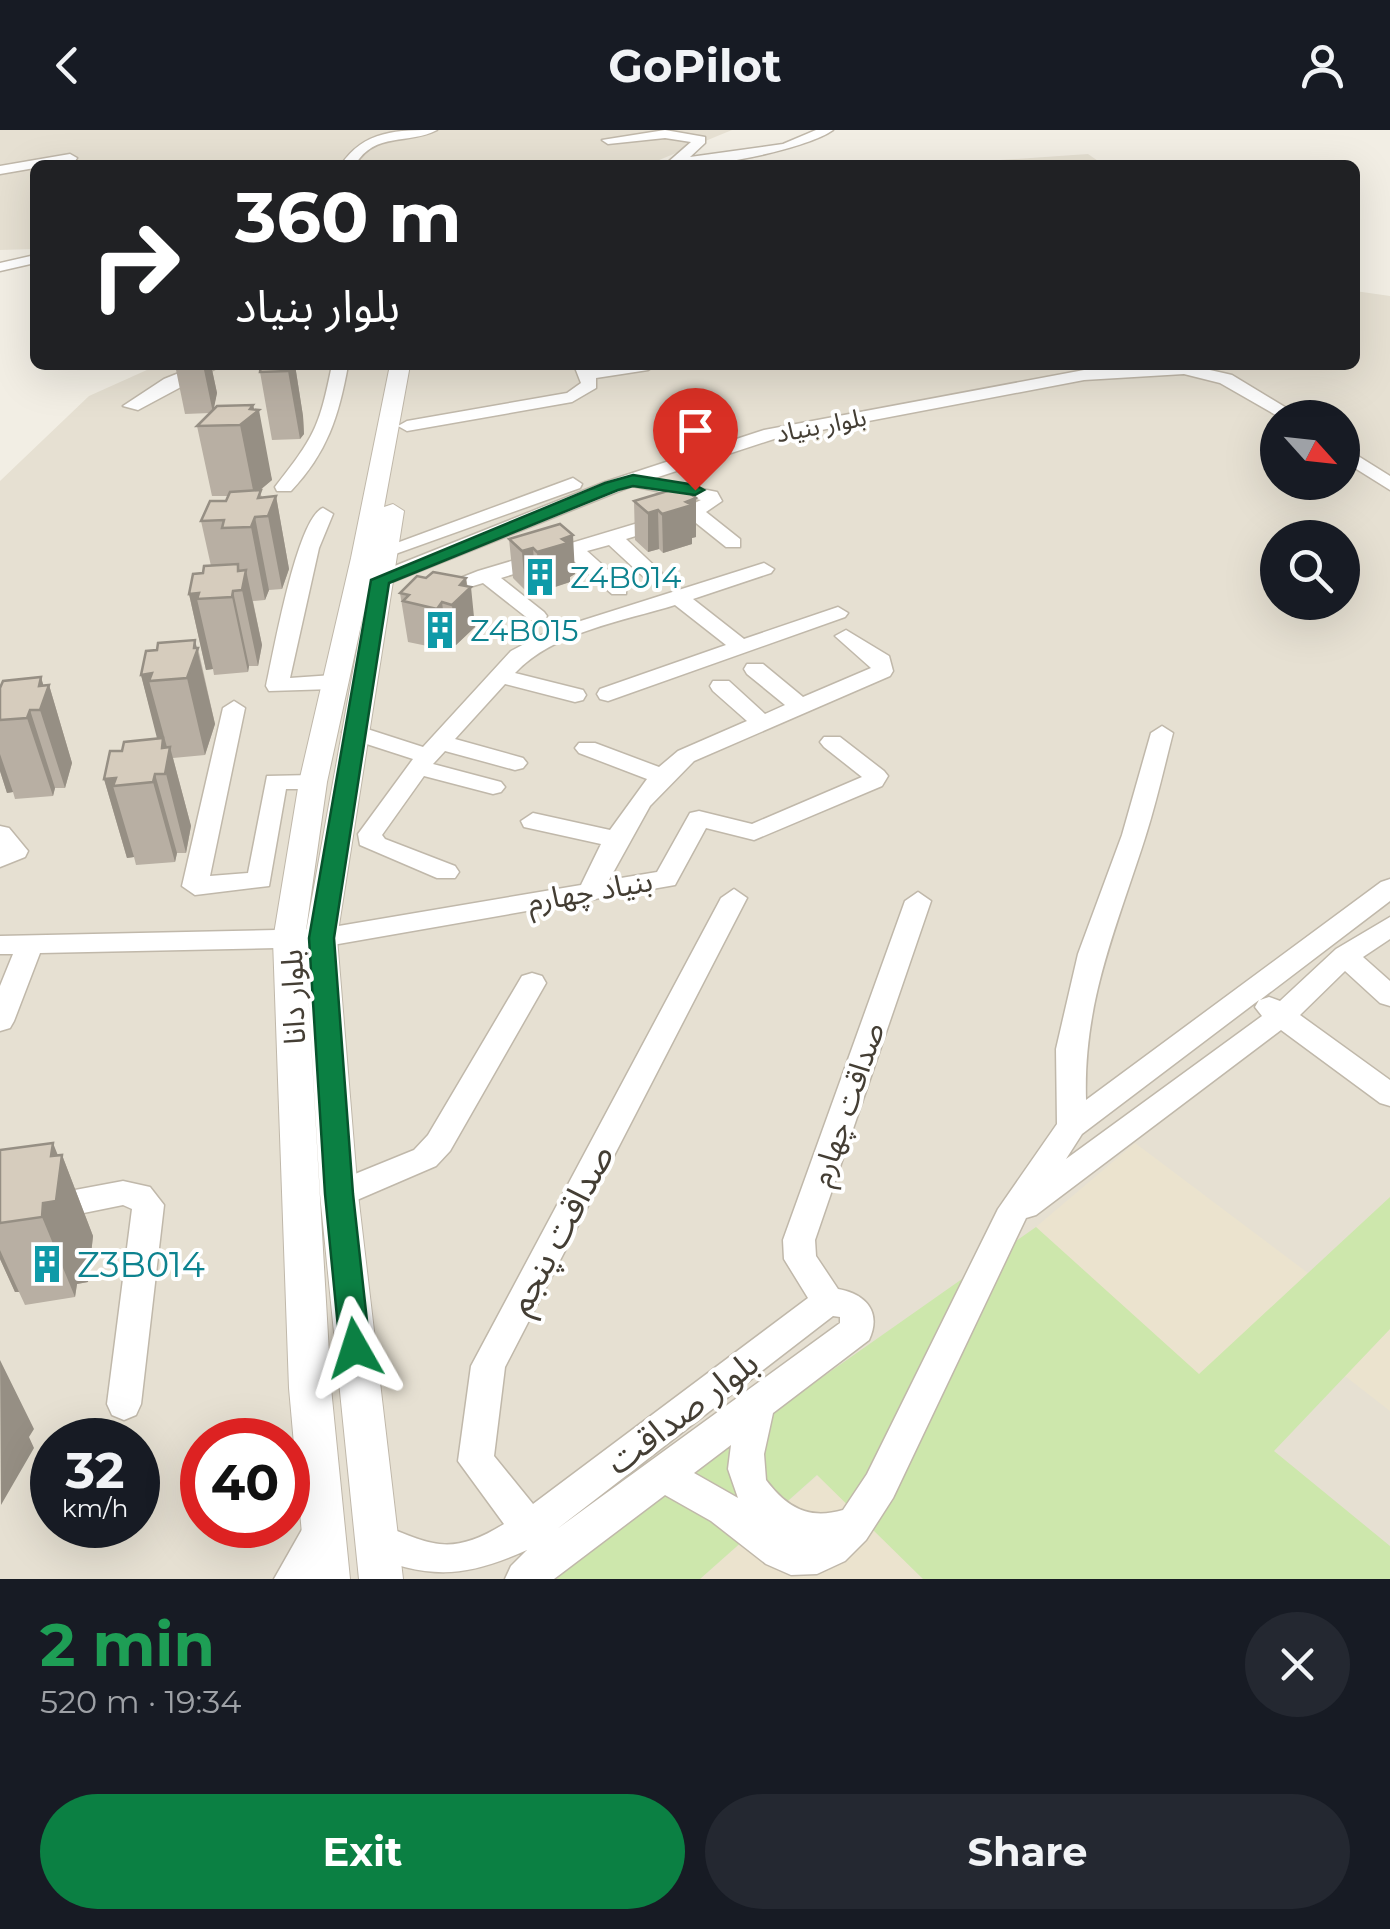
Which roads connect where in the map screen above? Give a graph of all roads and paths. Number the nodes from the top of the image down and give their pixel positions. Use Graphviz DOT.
graph roads {
  1 [pos="431,130"];
  2 [pos="827,130"];
  3 [pos="389,133"];
  4 [pos="608,140"];
  5 [pos="70,158"];
  6 [pos="58,160"];
  7 [pos="351,160"];
  8 [pos="678,160"];
  9 [pos="700,160"];
  10 [pos="30,165"];
  11 [pos="0,170"];
  12 [pos="0,250"];
  13 [pos="30,260"];
  14 [pos="30,260"];
  15 [pos="0,267"];
  16 [pos="201,370"];
  17 [pos="339,370"];
  18 [pos="399,370"];
  19 [pos="419,370"];
  20 [pos="585,370"];
  21 [pos="1054,370"];
  22 [pos="1161,370"];
  23 [pos="1188,370"];
  24 [pos="1216,370"];
  25 [pos="1263,400"];
  26 [pos="1283,400"];
  27 [pos="132,406"];
  28 [pos="406,426"];
  29 [pos="1360,450"];
  30 [pos="1360,463"];
  31 [pos="1390,471"];
  32 [pos="1390,484"];
  33 [pos="612,486"];
  34 [pos="284,487"];
  35 [pos="694,512"];
  36 [pos="323,514"];
  37 [pos="612,537"];
  38 [pos="734,544"];
  39 [pos="572,549"];
  40 [pos="371,569"];
  41 [pos="764,569"];
  42 [pos="485,575"];
  43 [pos="655,577"];
  44 [pos="440,590"];
  45 [pos="619,590"];
  46 [pos="678,597"];
  47 [pos="838,612"];
  48 [pos="536,616"];
  49 [pos="846,636"];
  50 [pos="742,647"];
  51 [pos="755,670"];
  52 [pos="500,676"];
  53 [pos="333,682"];
  54 [pos="722,686"];
  55 [pos="608,694"];
  56 [pos="575,696"];
  57 [pos="802,707"];
  58 [pos="234,708"];
  59 [pos="763,724"];
  60 [pos="353,732"];
  61 [pos="1162,733"];
  62 [pos="832,742"];
  63 [pos="587,748"];
  64 [pos="428,755"];
  65 [pos="514,763"];
  66 [pos="660,776"];
  67 [pos="313,782"];
  68 [pos="493,788"];
  69 [pos="534,822"];
  70 [pos="0,834"];
  71 [pos="614,839"];
  72 [pos="0,859"];
  73 [pos="446,872"];
  74 [pos="1390,888"];
  75 [pos="591,892"];
  76 [pos="734,898"];
  77 [pos="918,902"];
  78 [pos="1390,926"];
  79 [pos="306,939"];
  80 [pos="30,944"];
  81 [pos="0,945"];
  82 [pos="1345,956"];
  83 [pos="532,983"];
  84 [pos="1252,994"];
  85 [pos="1390,996"];
  86 [pos="1281,1016"];
  87 [pos="0,1021"];
  88 [pos="1390,1096"];
  89 [pos="1072,1126"];
  90 [pos="339,1194"];
  91 [pos="0,1216"];
  92 [pos="1009,1218"];
  93 [pos="828,1301"];
  94 [pos="124,1404"];
  95 [pos="757,1408"];
  96 [pos="664,1478"];
  97 [pos="855,1524"];
  98 [pos="530,1528"];
  99 [pos="321,1532"];
  100 [pos="375,1540"];
  101 [pos="557,1554"];
  102 [pos="293,1579"];
  103 [pos="328,1579"];
  104 [pos="381,1579"];
  105 [pos="524,1579"];
  1 -- 3 [label="street"];
  2 -- 9 [label="street"];
  3 -- 7 [label="street"];
  4 -- 8 [label="street"];
  5 -- 6 [label="street"];
  10 -- 11 [label="street"];
  12 -- 13 [label="street"];
  14 -- 15 [label="street"];
  16 -- 27 [label="street"];
  17 -- 34 [label="street"];
  18 -- 40 [label="street, بلوار دانا"];
  19 -- 28 [label="street, بلوار دانا"];
  20 -- 28 [label="street"];
  21 -- 40 [label="street, بلوار بنیاد"];
  22 -- 33 [label="street, بلوار بنیاد"];
  23 -- 25 [label="street, بلوار بنیاد"];
  24 -- 26 [label="street"];
  28 -- 40 [label="street, بلوار دانا"];
  29 -- 31 [label="street"];
  30 -- 32 [label="street"];
  33 -- 35 [label="street"];
  33 -- 40 [label="street, بلوار بنیاد"];
  35 -- 37 [label="street"];
  35 -- 38 [label="street"];
  36 -- 53 [label="street"];
  37 -- 39 [label="street"];
  37 -- 43 [label="street"];
  39 -- 42 [label="street"];
  39 -- 45 [label="street"];
  40 -- 53 [label="street, بلوار دانا"];
  40 -- 60 [label="street, بلوار دانا"];
  41 -- 46 [label="street"];
  42 -- 44 [label="street"];
  42 -- 48 [label="street"];
  46 -- 50 [label="street"];
  46 -- 52 [label="street"];
  47 -- 50 [label="street"];
  49 -- 57 [label="street"];
  50 -- 55 [label="street"];
  51 -- 57 [label="street"];
  52 -- 56 [label="street"];
  52 -- 64 [label="street"];
  53 -- 67 [label="street, بلوار دانا"];
  54 -- 59 [label="street"];
  57 -- 59 [label="street"];
  58 -- 67 [label="street"];
  59 -- 66 [label="street"];
  60 -- 64 [label="street"];
  60 -- 79 [label="street, بلوار دانا"];
  61 -- 89 [label="street"];
  62 -- 75 [label="street, بنیاد چهارم"];
  63 -- 66 [label="street"];
  64 -- 65 [label="street"];
  64 -- 68 [label="street"];
  64 -- 73 [label="street"];
  66 -- 71 [label="street"];
  67 -- 79 [label="street, بلوار دانا"];
  69 -- 71 [label="street"];
  70 -- 72 [label="street"];
  71 -- 75 [label="street"];
  74 -- 84 [label="street, بلوار صداقت"];
  75 -- 79 [label="street, بنیاد چهارم"];
  76 -- 98 [label="street, صداقت پنجم"];
  77 -- 93 [label="street, صداقت چهارم"];
  78 -- 82 [label="street, بلوار صداقت"];
  79 -- 80 [label="street, بنیاد چهارم"];
  79 -- 90 [label="street, بلوار دانا"];
  79 -- 99 [label="street, بلوار دانا"];
  80 -- 81 [label="street, بنیاد چهارم"];
  80 -- 87 [label="street"];
  82 -- 85 [label="street"];
  82 -- 86 [label="street, بلوار صداقت"];
  83 -- 90 [label="street"];
  84 -- 86 [label="street"];
  84 -- 89 [label="street, بلوار صداقت"];
  86 -- 88 [label="street"];
  86 -- 92 [label="street, بلوار صداقت"];
  89 -- 92 [label="street, بلوار صداقت"];
  90 -- 100 [label="street, بلوار دانا"];
  91 -- 94 [label="street"];
  92 -- 97 [label="street, بلوار صداقت"];
  93 -- 95 [label="street, بلوار صداقت"];
  93 -- 98 [label="street, بلوار صداقت"];
  95 -- 96 [label="street, بلوار صداقت"];
  95 -- 97 [label="street, بلوار صداقت"];
  96 -- 97 [label="street, بلوار صداقت"];
  96 -- 101 [label="street, بلوار صداقت"];
  98 -- 100 [label="street, بلوار صداقت"];
  98 -- 101 [label="street, صداقت پنجم"];
  99 -- 102 [label="street"];
  99 -- 103 [label="street, بلوار دانا"];
  100 -- 104 [label="street, بلوار دانا"];
  101 -- 105 [label="street, بلوار صداقت"];
}
